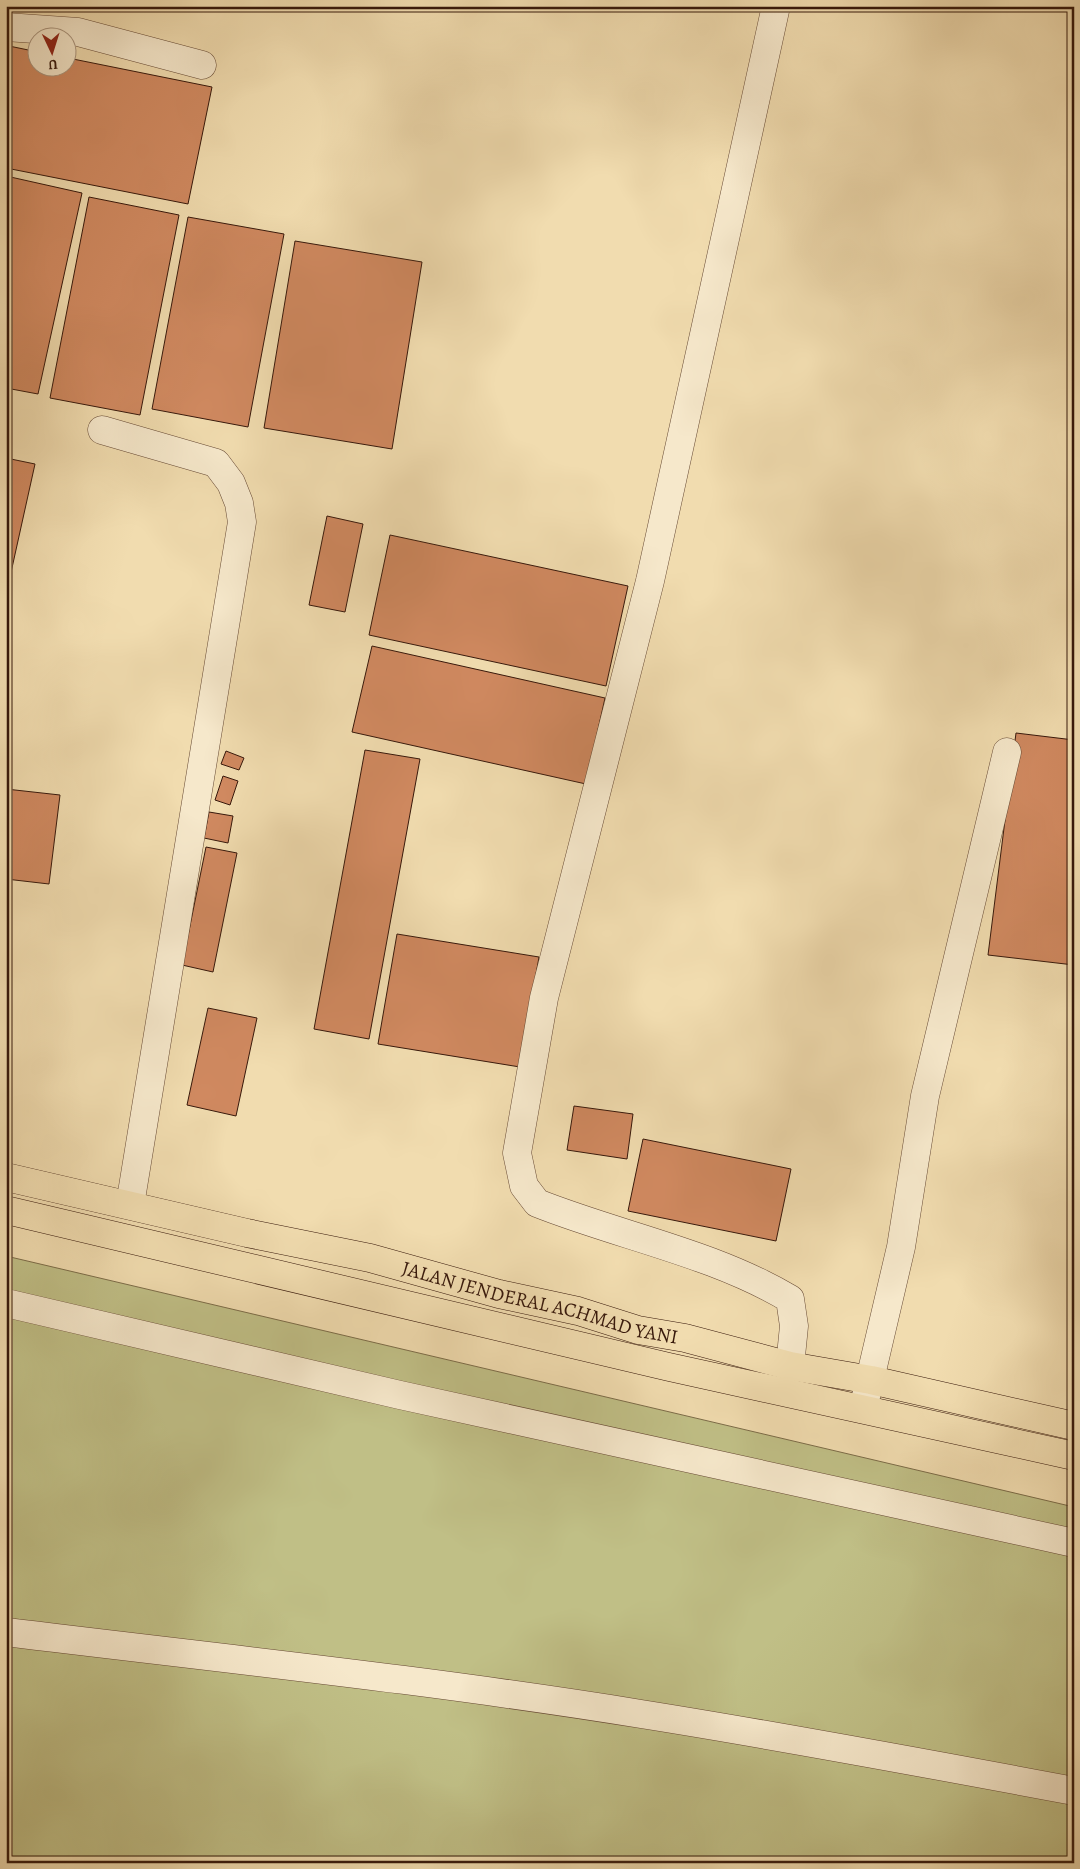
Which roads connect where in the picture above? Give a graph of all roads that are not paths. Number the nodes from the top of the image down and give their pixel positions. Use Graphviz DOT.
graph roads {
  1 [pos="776,6"];
  2 [pos="6,26"];
  3 [pos="202,65"];
  4 [pos="102,430"];
  5 [pos="1006,752"];
  6 [pos="6,1177"];
  7 [pos="130,1205"];
  8 [pos="6,1210"];
  9 [pos="6,1303"];
  10 [pos="790,1366"];
  11 [pos="871,1380"];
  12 [pos="863,1409"];
  13 [pos="1074,1426"];
  14 [pos="1074,1456"];
  15 [pos="1074,1543"];
  16 [pos="6,1632"];
  17 [pos="1074,1792"];
  1 -- 10 [label="lane"];
  2 -- 3 [label="lane"];
  4 -- 7 [label="lane"];
  5 -- 11 [label="lane"];
  6 -- 7 [label="highway, JALAN JENDERAL ACHMAD YANI"];
  7 -- 10 [label="highway, JALAN JENDERAL ACHMAD YANI"];
  8 -- 12 [label="highway, JALAN JENDERAL ACHMAD YANI"];
  9 -- 15 [label="lane"];
  10 -- 11 [label="highway, JALAN JENDERAL ACHMAD YANI"];
  11 -- 12 [label="lane"];
  11 -- 13 [label="highway, JALAN JENDERAL ACHMAD YANI"];
  12 -- 14 [label="highway, JALAN JENDERAL ACHMAD YANI"];
  16 -- 17 [label="lane"];
}
